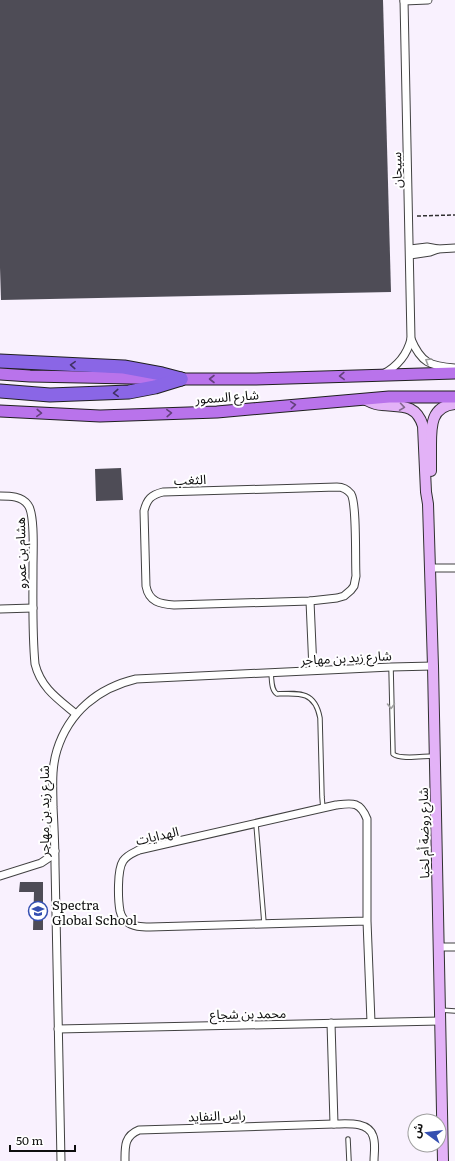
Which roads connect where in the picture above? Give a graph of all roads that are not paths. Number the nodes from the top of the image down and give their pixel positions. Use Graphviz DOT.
graph roads {
  1 [pos="404,0"];
  2 [pos="428,0"];
  3 [pos="455,248"];
  4 [pos="410,252"];
  5 [pos="411,339"];
  6 [pos="0,357"];
  7 [pos="6,361"];
  8 [pos="455,368"];
  9 [pos="455,373"];
  10 [pos="0,374"];
  11 [pos="381,375"];
  12 [pos="181,379"];
  13 [pos="0,392"];
  14 [pos="455,397"];
  15 [pos="364,399"];
  16 [pos="455,404"];
  17 [pos="0,411"];
  18 [pos="0,496"];
  19 [pos="428,504"];
  20 [pos="430,568"];
  21 [pos="455,568"];
  22 [pos="310,601"];
  23 [pos="33,608"];
  24 [pos="0,609"];
  25 [pos="433,666"];
  26 [pos="391,667"];
  27 [pos="313,670"];
  28 [pos="271,673"];
  29 [pos="76,714"];
  30 [pos="435,756"];
  31 [pos="323,809"];
  32 [pos="256,824"];
  33 [pos="55,851"];
  34 [pos="0,876"];
  35 [pos="367,921"];
  36 [pos="264,923"];
  37 [pos="438,947"];
  38 [pos="455,947"];
  39 [pos="440,1010"];
  40 [pos="455,1011"];
  41 [pos="440,1021"];
  42 [pos="370,1022"];
  43 [pos="331,1023"];
  44 [pos="58,1029"];
  45 [pos="334,1124"];
  46 [pos="348,1139"];
  47 [pos="61,1161"];
  48 [pos="125,1161"];
  49 [pos="349,1161"];
  50 [pos="374,1161"];
  51 [pos="443,1161"];
  1 -- 2 [label="street"];
  1 -- 4 [label="street, سيحان"];
  3 -- 4 [label="street"];
  4 -- 5 [label="street, سيحان"];
  8 -- 5 [label="street, سيحان, one-way"];
  5 -- 11 [label="street, سيحان"];
  6 -- 7 [label="lane"];
  12 -- 7 [label="highway, one-way"];
  9 -- 11 [label="main road, شارع السمور"];
  10 -- 12 [label="main road, شارع السمور"];
  11 -- 12 [label="main road, شارع السمور, one-way"];
  12 -- 13 [label="highway, one-way"];
  14 -- 15 [label="main road, شارع السمور"];
  17 -- 15 [label="main road, شارع السمور, one-way"];
  15 -- 19 [label="street, شارع روضة أم لخبا, one-way"];
  16 -- 19 [label="street, شارع روضة أم لخبا"];
  18 -- 23 [label="street, هشام بن عمرو"];
  19 -- 20 [label="street, شارع روضة أم لخبا"];
  20 -- 21 [label="street"];
  20 -- 25 [label="street, شارع روضة أم لخبا"];
  22 -- 22 [label="street, الثغب"];
  22 -- 27 [label="street"];
  23 -- 24 [label="street, هشام بن عمرو"];
  23 -- 29 [label="street, هشام بن عمرو"];
  25 -- 26 [label="street, شارع زيد بن مهاجر"];
  25 -- 30 [label="street, شارع روضة أم لخبا"];
  26 -- 27 [label="street, شارع زيد بن مهاجر"];
  26 -- 30 [label="lane, one-way"];
  27 -- 28 [label="street, شارع زيد بن مهاجر"];
  28 -- 29 [label="street, شارع زيد بن مهاجر"];
  28 -- 31 [label="lane"];
  29 -- 33 [label="street, شارع زيد بن مهاجر"];
  30 -- 37 [label="street, شارع روضة أم لخبا"];
  31 -- 32 [label="street, الهدايات"];
  31 -- 35 [label="street, الهدايات"];
  32 -- 36 [label="lane"];
  32 -- 36 [label="street, الهدايات"];
  33 -- 34 [label="street"];
  33 -- 44 [label="street, شارع زيد بن مهاجر"];
  35 -- 36 [label="street, الهدايات"];
  35 -- 42 [label="street, الهدايات"];
  37 -- 38 [label="street"];
  37 -- 39 [label="street, شارع روضة أم لخبا"];
  39 -- 40 [label="lane"];
  39 -- 41 [label="street, شارع روضة أم لخبا"];
  41 -- 42 [label="street, محمد بن شجاع"];
  41 -- 51 [label="street, شارع روضة أم لخبا"];
  42 -- 43 [label="street, محمد بن شجاع"];
  43 -- 44 [label="street, محمد بن شجاع"];
  43 -- 45 [label="street"];
  44 -- 47 [label="street, شارع زيد بن مهاجر"];
  45 -- 48 [label="street, راس النفايد"];
  45 -- 50 [label="street, راس النفايد"];
  46 -- 49 [label="lane"];
}
